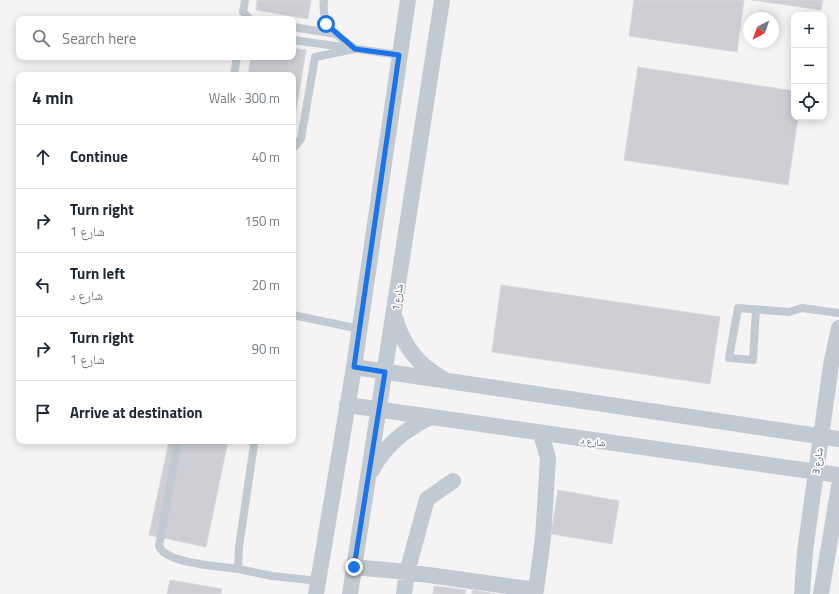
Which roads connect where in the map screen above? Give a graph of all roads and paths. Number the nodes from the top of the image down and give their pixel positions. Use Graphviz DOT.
graph roads {
  1 [pos="245,0"];
  2 [pos="324,0"];
  3 [pos="408,0"];
  4 [pos="442,0"];
  5 [pos="247,16"];
  6 [pos="296,27"];
  7 [pos="336,34"];
  8 [pos="296,40"];
  9 [pos="355,49"];
  10 [pos="399,55"];
  11 [pos="236,60"];
  12 [pos="234,72"];
  13 [pos="296,145"];
  14 [pos="756,310"];
  15 [pos="839,313"];
  16 [pos="296,316"];
  17 [pos="394,316"];
  18 [pos="839,328"];
  19 [pos="360,329"];
  20 [pos="354,367"];
  21 [pos="385,372"];
  22 [pos="447,380"];
  23 [pos="347,406"];
  24 [pos="379,409"];
  25 [pos="431,417"];
  26 [pos="541,434"];
  27 [pos="821,436"];
  28 [pos="839,439"];
  29 [pos="177,444"];
  30 [pos="254,444"];
  31 [pos="816,472"];
  32 [pos="839,475"];
  33 [pos="369,477"];
  34 [pos="453,481"];
  35 [pos="839,486"];
  36 [pos="354,567"];
  37 [pos="238,569"];
  38 [pos="407,572"];
  39 [pos="317,587"];
  40 [pos="536,592"];
  41 [pos="350,594"];
  42 [pos="404,594"];
  43 [pos="802,594"];
  44 [pos="821,594"];
  1 -- 5 [label="lane"];
  2 -- 7 [label="lane"];
  3 -- 10 [label="street"];
  4 -- 17 [label="street, شارع 1"];
  6 -- 7 [label="lane"];
  7 -- 9 [label="lane"];
  8 -- 9 [label="lane"];
  9 -- 10 [label="lane"];
  9 -- 13 [label="lane"];
  10 -- 19 [label="street"];
  11 -- 12 [label="lane"];
  14 -- 14 [label="lane"];
  14 -- 15 [label="lane"];
  16 -- 19 [label="lane"];
  17 -- 21 [label="street, شارع 1"];
  17 -- 22 [label="street"];
  18 -- 27 [label="street, شارع 3"];
  19 -- 20 [label="street"];
  20 -- 21 [label="street"];
  20 -- 23 [label="street"];
  21 -- 22 [label="street"];
  21 -- 24 [label="street, شارع 1"];
  22 -- 27 [label="street"];
  23 -- 24 [label="street, شارع د"];
  23 -- 39 [label="street"];
  24 -- 25 [label="street, شارع د"];
  24 -- 33 [label="street, شارع 1"];
  25 -- 26 [label="street, شارع د"];
  25 -- 33 [label="street"];
  26 -- 31 [label="street, شارع د"];
  26 -- 40 [label="street"];
  27 -- 28 [label="street"];
  27 -- 31 [label="street, شارع 3"];
  29 -- 37 [label="lane"];
  30 -- 37 [label="lane"];
  31 -- 32 [label="street, شارع د"];
  31 -- 43 [label="street, شارع 3"];
  33 -- 36 [label="street, شارع 1"];
  34 -- 38 [label="street"];
  35 -- 44 [label="street"];
  36 -- 38 [label="street"];
  36 -- 41 [label="street, شارع 1"];
  37 -- 39 [label="lane"];
  38 -- 40 [label="street"];
  38 -- 42 [label="street"];
}
